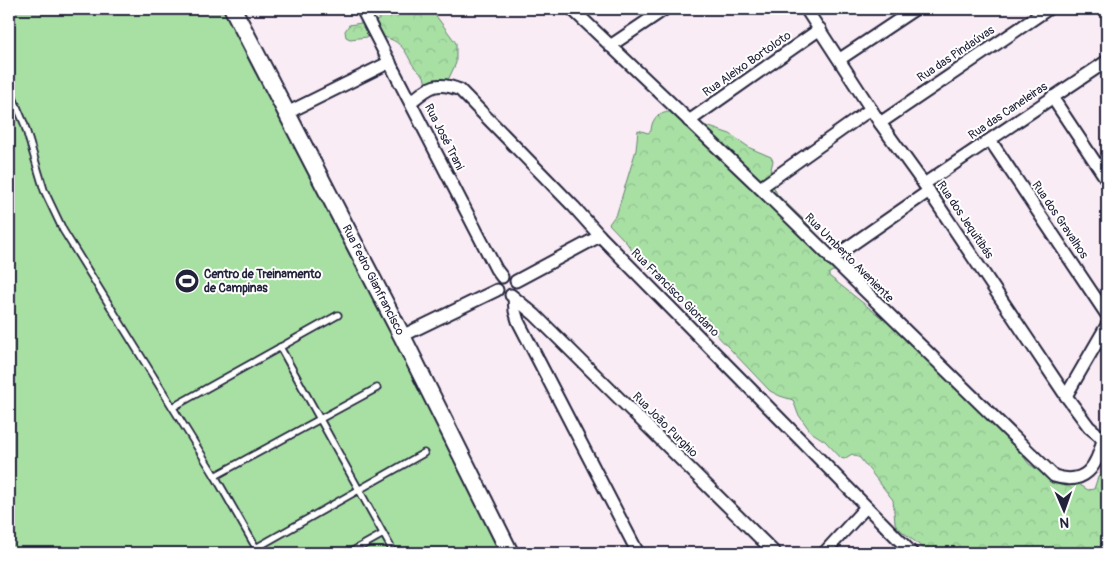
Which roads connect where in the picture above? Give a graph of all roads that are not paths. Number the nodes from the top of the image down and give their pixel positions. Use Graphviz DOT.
graph roads {
  1 [pos="233,9"];
  2 [pos="362,9"];
  3 [pos="572,9"];
  4 [pos="665,9"];
  5 [pos="806,9"];
  6 [pos="915,9"];
  7 [pos="1048,9"];
  8 [pos="820,29"];
  9 [pos="610,46"];
  10 [pos="840,59"];
  11 [pos="1107,60"];
  12 [pos="390,62"];
  13 [pos="9,88"];
  14 [pos="1052,97"];
  15 [pos="410,102"];
  16 [pos="871,109"];
  17 [pos="287,113"];
  18 [pos="689,121"];
  19 [pos="880,123"];
  20 [pos="990,140"];
  21 [pos="1107,180"];
  22 [pos="926,187"];
  23 [pos="760,188"];
  24 [pos="600,236"];
  25 [pos="831,259"];
  26 [pos="502,277"];
  27 [pos="497,290"];
  28 [pos="514,291"];
  29 [pos="338,315"];
  30 [pos="1107,315"];
  31 [pos="536,316"];
  32 [pos="1107,324"];
  33 [pos="402,336"];
  34 [pos="528,338"];
  35 [pos="280,347"];
  36 [pos="377,388"];
  37 [pos="1066,396"];
  38 [pos="173,407"];
  39 [pos="321,419"];
  40 [pos="1105,441"];
  41 [pos="424,453"];
  42 [pos="215,476"];
  43 [pos="359,490"];
  44 [pos="866,507"];
  45 [pos="383,534"];
  46 [pos="257,551"];
  47 [pos="349,553"];
  48 [pos="394,553"];
  49 [pos="510,553"];
  50 [pos="638,553"];
  51 [pos="774,553"];
  52 [pos="824,553"];
  53 [pos="912,553"];
  1 -- 17 [label="street, Rua Pedro Gianfrancisco"];
  2 -- 12 [label="street, Rua José Trani"];
  3 -- 9 [label="street, Rua Umberto Aveniente"];
  4 -- 9 [label="street"];
  5 -- 8 [label="street, Rua dos Jequitibás"];
  6 -- 10 [label="street"];
  7 -- 19 [label="street, Rua das Pindaúvas"];
  8 -- 10 [label="street, Rua dos Jequitibás"];
  8 -- 18 [label="street, Rua Aleixo Bortoloto"];
  9 -- 18 [label="street, Rua Umberto Aveniente"];
  10 -- 16 [label="street, Rua dos Jequitibás"];
  11 -- 14 [label="street, Rua das Caneleiras"];
  12 -- 15 [label="street, Rua José Trani"];
  12 -- 17 [label="street"];
  13 -- 38 [label="lane"];
  14 -- 20 [label="street, Rua das Caneleiras"];
  14 -- 21 [label="street"];
  15 -- 24 [label="street, Rua Francisco Giordano"];
  15 -- 26 [label="street, Rua José Trani"];
  16 -- 19 [label="street, Rua dos Jequitibás"];
  16 -- 23 [label="street"];
  17 -- 33 [label="street, Rua Pedro Gianfrancisco"];
  18 -- 23 [label="street, Rua Umberto Aveniente"];
  19 -- 22 [label="street, Rua dos Jequitibás"];
  20 -- 22 [label="street, Rua das Caneleiras"];
  20 -- 30 [label="street, Rua dos Gravalhos"];
  22 -- 25 [label="street, Rua das Caneleiras"];
  22 -- 37 [label="street, Rua dos Jequitibás"];
  23 -- 25 [label="street, Rua Umberto Aveniente"];
  24 -- 28 [label="street"];
  24 -- 44 [label="street, Rua Francisco Giordano"];
  25 -- 40 [label="street, Rua Umberto Aveniente"];
  26 -- 27 [label="street"];
  26 -- 28 [label="street"];
  27 -- 28 [label="street"];
  27 -- 33 [label="street"];
  28 -- 31 [label="street, Rua João Purghio"];
  28 -- 34 [label="street"];
  29 -- 35 [label="lane"];
  31 -- 34 [label="street"];
  31 -- 51 [label="street, Rua João Purghio"];
  32 -- 37 [label="street"];
  33 -- 49 [label="street, Rua Pedro Gianfrancisco"];
  34 -- 50 [label="street"];
  35 -- 38 [label="lane"];
  35 -- 39 [label="lane"];
  36 -- 39 [label="lane"];
  37 -- 40 [label="street, Rua dos Jequitibás"];
  38 -- 42 [label="lane"];
  39 -- 42 [label="lane"];
  39 -- 43 [label="lane"];
  41 -- 43 [label="lane"];
  42 -- 46 [label="lane"];
  43 -- 45 [label="lane"];
  43 -- 46 [label="lane"];
  44 -- 52 [label="street"];
  44 -- 53 [label="street, Rua Francisco Giordano"];
  45 -- 47 [label="lane"];
  45 -- 48 [label="lane"];
}
